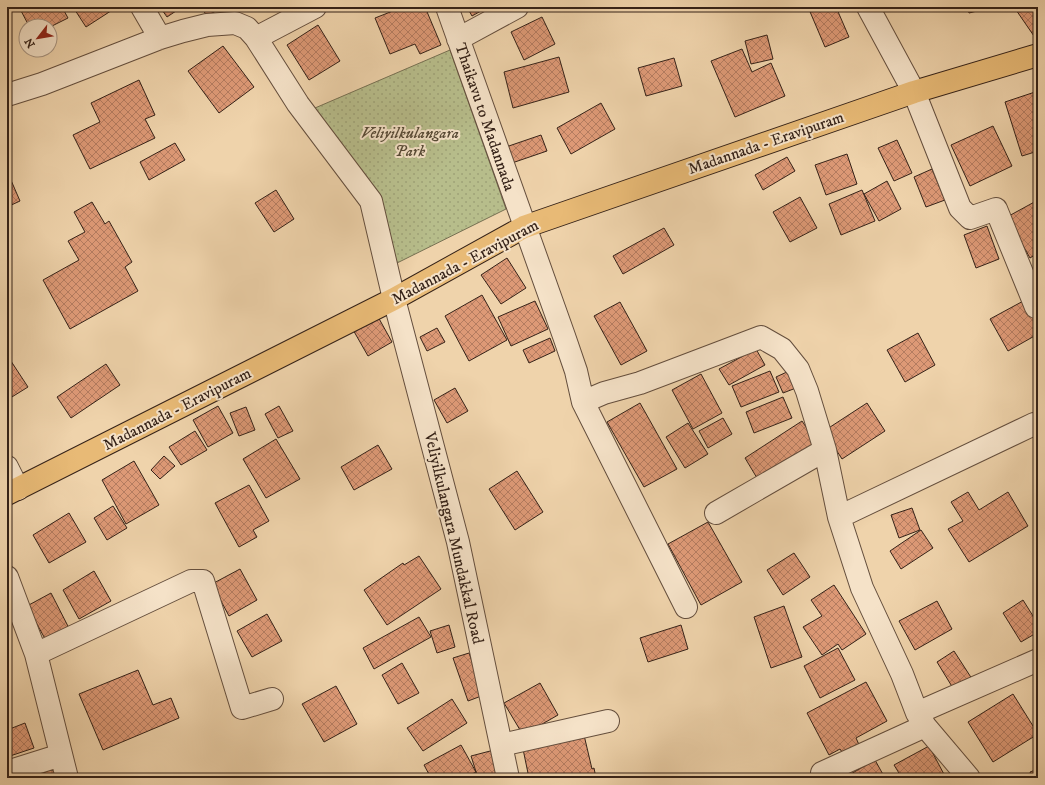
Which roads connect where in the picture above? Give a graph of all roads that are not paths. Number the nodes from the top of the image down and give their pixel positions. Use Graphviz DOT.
graph roads {
  1 [pos="142,7"];
  2 [pos="241,7"];
  3 [pos="315,7"];
  4 [pos="447,7"];
  5 [pos="517,7"];
  6 [pos="868,7"];
  7 [pos="251,33"];
  8 [pos="160,38"];
  9 [pos="458,39"];
  10 [pos="1038,55"];
  11 [pos="914,92"];
  12 [pos="7,95"];
  13 [pos="524,227"];
  14 [pos="394,299"];
  15 [pos="1036,307"];
  16 [pos="583,402"];
  17 [pos="1034,424"];
  18 [pos="825,450"];
  19 [pos="7,467"];
  20 [pos="12,491"];
  21 [pos="716,513"];
  22 [pos="839,517"];
  23 [pos="7,577"];
  24 [pos="686,607"];
  25 [pos="36,654"];
  26 [pos="1038,660"];
  27 [pos="272,699"];
  28 [pos="921,719"];
  29 [pos="608,722"];
  30 [pos="501,745"];
  31 [pos="62,755"];
  32 [pos="7,772"];
  33 [pos="822,773"];
  34 [pos="67,778"];
  35 [pos="508,778"];
  36 [pos="969,778"];
  1 -- 8 [label="street"];
  2 -- 7 [label="street, Veliyilkulangara Mundakkal Road"];
  3 -- 7 [label="street"];
  4 -- 9 [label="street, Thaikavu to Madannada"];
  5 -- 9 [label="street"];
  6 -- 11 [label="street"];
  7 -- 8 [label="street"];
  7 -- 14 [label="street, Veliyilkulangara Mundakkal Road"];
  8 -- 12 [label="street"];
  9 -- 13 [label="street, Thaikavu to Madannada"];
  10 -- 11 [label="main road, Madannada - Eravipuram"];
  11 -- 13 [label="main road, Madannada - Eravipuram"];
  11 -- 15 [label="street"];
  13 -- 14 [label="main road, Madannada - Eravipuram"];
  13 -- 16 [label="street, Thaikavu to Madannada"];
  14 -- 20 [label="main road, Madannada - Eravipuram"];
  14 -- 30 [label="street, Veliyilkulangara Mundakkal Road"];
  16 -- 18 [label="street"];
  16 -- 24 [label="street, Thaikavu to Madannada"];
  17 -- 22 [label="street"];
  18 -- 21 [label="street"];
  18 -- 22 [label="street"];
  19 -- 20 [label="street"];
  22 -- 28 [label="street"];
  23 -- 25 [label="street"];
  25 -- 27 [label="street"];
  25 -- 31 [label="street"];
  26 -- 28 [label="street"];
  28 -- 33 [label="street"];
  28 -- 36 [label="street"];
  29 -- 30 [label="street"];
  30 -- 35 [label="street, Veliyilkulangara Mundakkal Road"];
  31 -- 32 [label="street"];
  31 -- 34 [label="street"];
}
